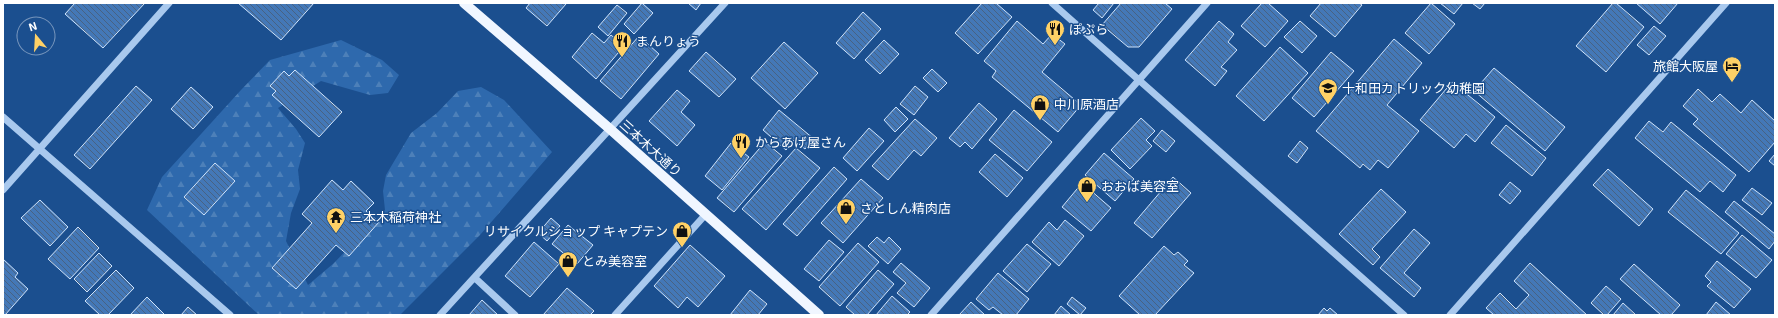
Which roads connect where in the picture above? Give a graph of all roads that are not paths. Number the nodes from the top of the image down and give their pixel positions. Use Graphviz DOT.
graph roads {
  1 [pos="169,3"];
  2 [pos="464,3"];
  3 [pos="725,3"];
  4 [pos="1052,3"];
  5 [pos="1207,3"];
  6 [pos="1726,3"];
  7 [pos="1139,80"];
  8 [pos="3,117"];
  9 [pos="610,129"];
  10 [pos="39,149"];
  11 [pos="3,190"];
  12 [pos="706,214"];
  13 [pos="474,278"];
  14 [pos="230,315"];
  15 [pos="440,315"];
  16 [pos="515,315"];
  17 [pos="615,315"];
  18 [pos="819,315"];
  19 [pos="931,315"];
  20 [pos="1404,315"];
  21 [pos="1450,315"];
  1 -- 10 [label="street"];
  2 -- 9 [label="main road, 三本木大通り"];
  3 -- 9 [label="street"];
  4 -- 7 [label="street"];
  5 -- 7 [label="street"];
  6 -- 21 [label="street"];
  7 -- 19 [label="street"];
  7 -- 20 [label="street"];
  8 -- 10 [label="street"];
  9 -- 12 [label="main road, 三本木大通り"];
  9 -- 13 [label="street"];
  10 -- 11 [label="street"];
  10 -- 14 [label="street"];
  12 -- 17 [label="street"];
  12 -- 18 [label="main road, 三本木大通り"];
  13 -- 15 [label="street"];
  13 -- 16 [label="street"];
}
